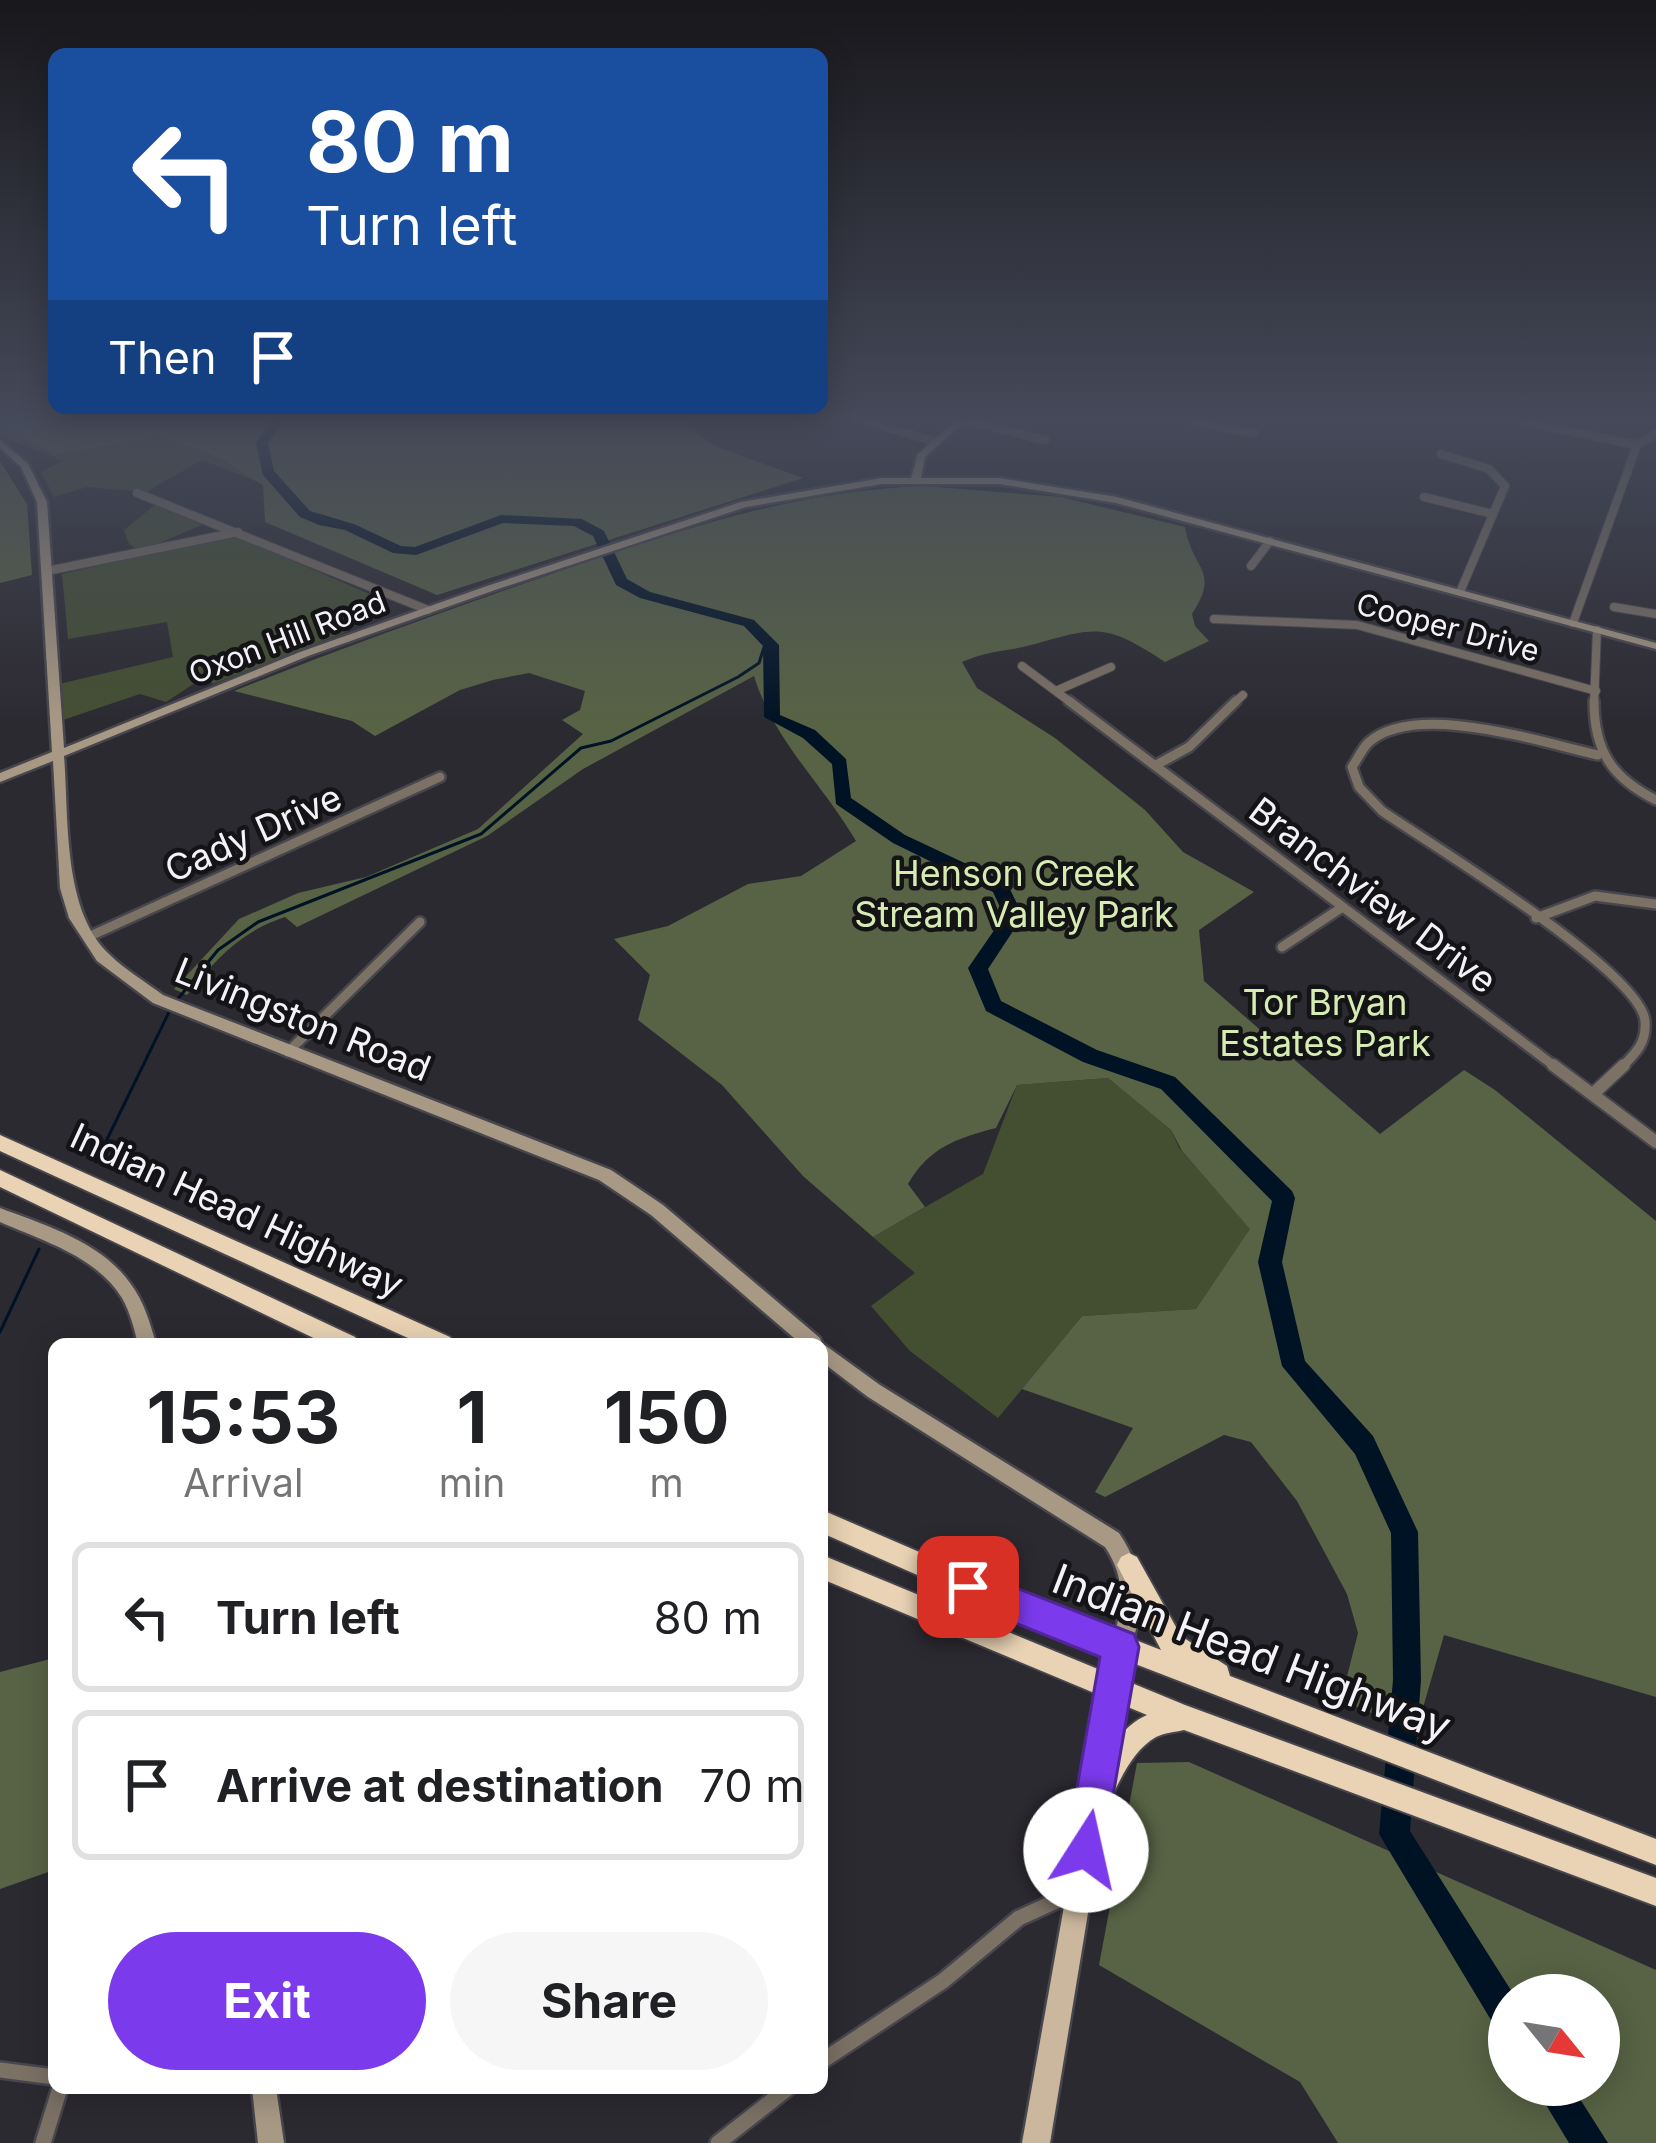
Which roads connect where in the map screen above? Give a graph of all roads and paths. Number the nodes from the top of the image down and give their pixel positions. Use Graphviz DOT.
graph roads {
  1 [pos="43,522"];
  2 [pos="216,522"];
  3 [pos="692,522"];
  4 [pos="1196,522"];
  5 [pos="1490,522"];
  6 [pos="1609,522"];
  7 [pos="241,531"];
  8 [pos="1270,541"];
  9 [pos="1251,566"];
  10 [pos="47,571"];
  11 [pos="1460,592"];
  12 [pos="1614,608"];
  13 [pos="428,610"];
  14 [pos="1656,614"];
  15 [pos="1214,619"];
  16 [pos="1573,623"];
  17 [pos="1597,630"];
  18 [pos="1656,646"];
  19 [pos="1022,666"];
  20 [pos="1112,667"];
  21 [pos="1058,690"];
  22 [pos="1596,691"];
  23 [pos="1243,694"];
  24 [pos="1598,755"];
  25 [pos="58,759"];
  26 [pos="1158,764"];
  27 [pos="440,777"];
  28 [pos="0,778"];
  29 [pos="1656,800"];
  30 [pos="1656,904"];
  31 [pos="1341,908"];
  32 [pos="1536,918"];
  33 [pos="420,922"];
  34 [pos="88,937"];
  35 [pos="1282,947"];
  36 [pos="288,1052"];
  37 [pos="1593,1094"];
  38 [pos="1656,1142"];
  39 [pos="0,1143"];
  40 [pos="0,1178"];
  41 [pos="0,1215"];
  42 [pos="146,1338"];
  43 [pos="335,1338"];
  44 [pos="430,1338"];
  45 [pos="807,1338"];
  46 [pos="828,1355"];
  47 [pos="828,1524"];
  48 [pos="1129,1565"];
  49 [pos="828,1569"];
  50 [pos="1121,1647"];
  51 [pos="1114,1688"];
  52 [pos="1269,1704"];
  53 [pos="1185,1718"];
  54 [pos="1093,1808"];
  55 [pos="1656,1852"];
  56 [pos="1079,1891"];
  57 [pos="1656,1892"];
  58 [pos="828,2057"];
  59 [pos="0,2070"];
  60 [pos="48,2076"];
  61 [pos="58,2094"];
  62 [pos="265,2094"];
  63 [pos="780,2094"];
  64 [pos="43,2143"];
  65 [pos="271,2143"];
  66 [pos="718,2143"];
  67 [pos="1036,2143"];
  1 -- 10 [label="main road, Livingston Road"];
  2 -- 7 [label="street"];
  3 -- 13 [label="main road, Oxon Hill Road"];
  4 -- 8 [label="main road, Oxon Hill Road"];
  5 -- 11 [label="street"];
  6 -- 16 [label="street"];
  7 -- 10 [label="street"];
  7 -- 13 [label="street"];
  8 -- 9 [label="street"];
  8 -- 11 [label="main road, Oxon Hill Road"];
  10 -- 25 [label="main road, Livingston Road"];
  11 -- 16 [label="main road, Oxon Hill Road"];
  12 -- 14 [label="street"];
  13 -- 25 [label="main road, Oxon Hill Road"];
  15 -- 22 [label="street, Cooper Drive"];
  16 -- 17 [label="main road, Oxon Hill Road"];
  17 -- 18 [label="main road, Oxon Hill Road"];
  17 -- 22 [label="street"];
  19 -- 21 [label="street, Branchview Drive"];
  20 -- 21 [label="street"];
  21 -- 26 [label="street, Branchview Drive"];
  22 -- 24 [label="street"];
  23 -- 26 [label="street"];
  24 -- 29 [label="street"];
  24 -- 32 [label="street"];
  25 -- 28 [label="main road, Oxon Hill Road"];
  25 -- 34 [label="main road, Livingston Road"];
  26 -- 31 [label="street, Branchview Drive"];
  27 -- 34 [label="street, Cady Drive"];
  30 -- 32 [label="street"];
  31 -- 35 [label="street"];
  31 -- 37 [label="street, Branchview Drive"];
  32 -- 37 [label="street"];
  33 -- 36 [label="street"];
  34 -- 36 [label="main road, Livingston Road"];
  36 -- 45 [label="main road, Livingston Road"];
  37 -- 38 [label="street, Branchview Drive"];
  39 -- 44 [label="highway, Indian Head Highway"];
  40 -- 43 [label="highway, Indian Head Highway"];
  41 -- 42 [label="main road"];
  46 -- 48 [label="main road"];
  47 -- 50 [label="highway, Indian Head Highway"];
  48 -- 50 [label="main road"];
  48 -- 52 [label="highway"];
  49 -- 51 [label="highway"];
  50 -- 51 [label="main road"];
  50 -- 52 [label="highway, Indian Head Highway"];
  51 -- 53 [label="highway"];
  51 -- 54 [label="main road"];
  52 -- 55 [label="highway, Indian Head Highway"];
  53 -- 54 [label="highway"];
  53 -- 57 [label="highway"];
  54 -- 56 [label="main road"];
  56 -- 58 [label="street"];
  56 -- 67 [label="main road"];
  59 -- 60 [label="street"];
  61 -- 64 [label="street"];
  62 -- 65 [label="main road"];
  63 -- 66 [label="street"];
}
